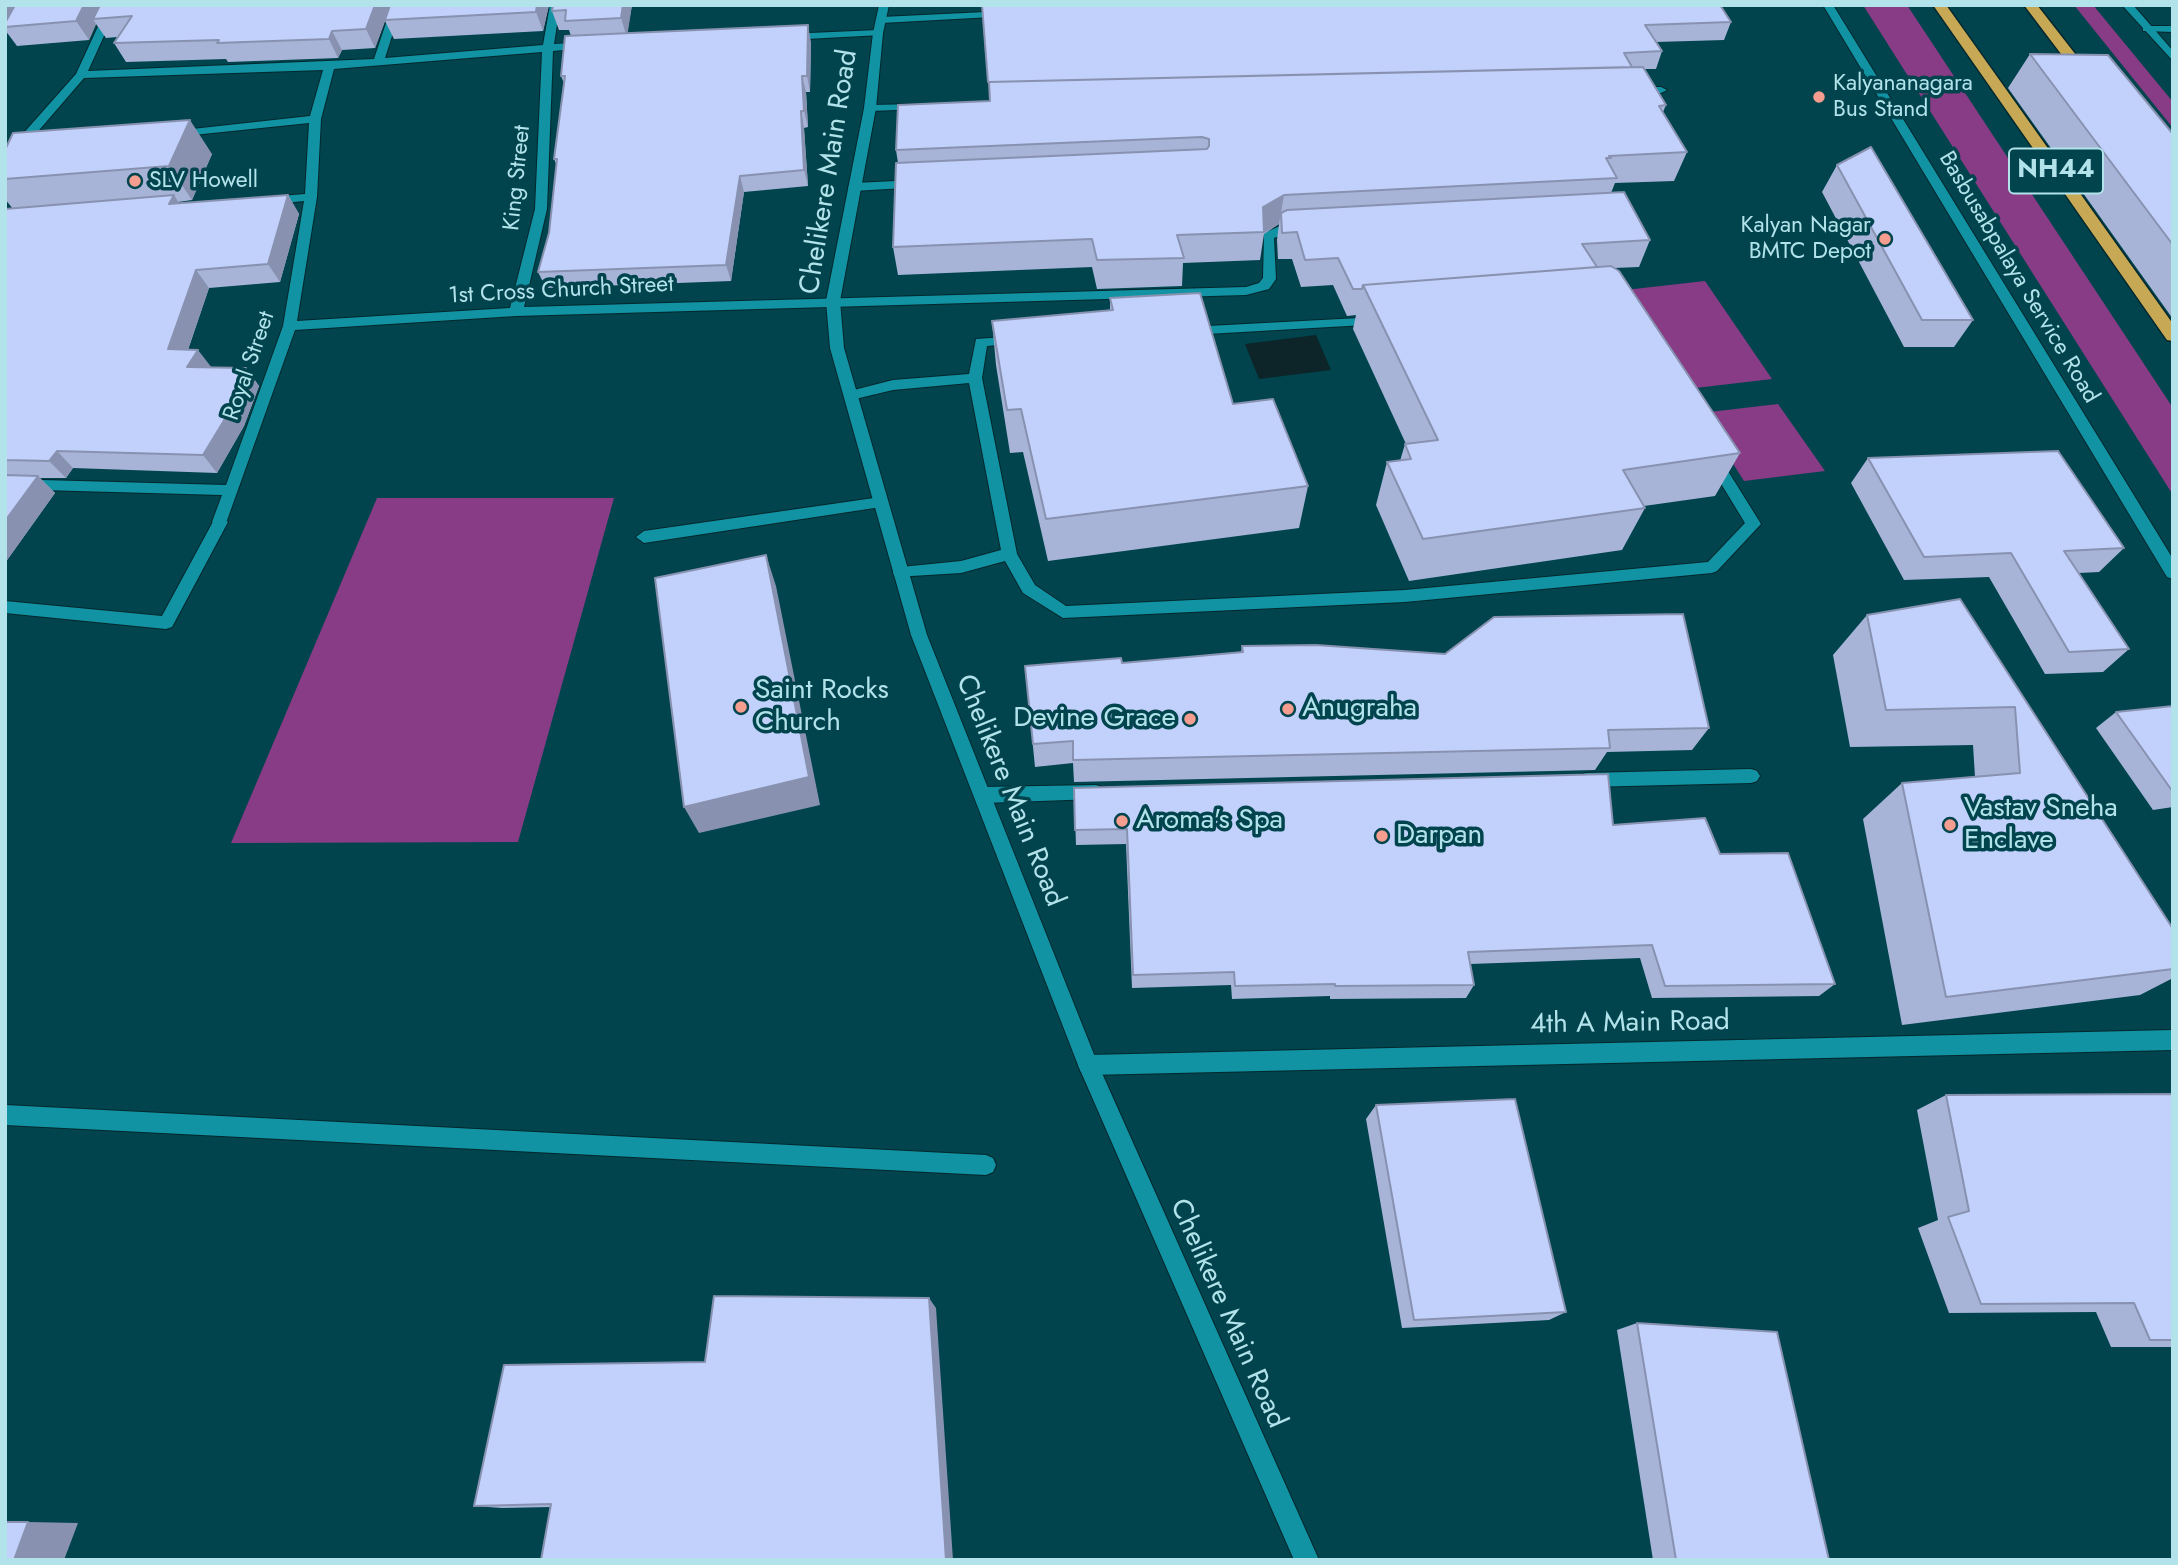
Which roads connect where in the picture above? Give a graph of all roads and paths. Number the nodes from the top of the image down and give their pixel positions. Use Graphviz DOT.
graph roads {
  1 [pos="113,5"];
  2 [pos="397,5"];
  3 [pos="555,5"];
  4 [pos="1828,5"];
  5 [pos="1939,5"];
  6 [pos="2030,5"];
  7 [pos="2127,5"];
  8 [pos="1018,13"];
  9 [pos="881,20"];
  10 [pos="2147,29"];
  11 [pos="2173,29"];
  12 [pos="768,38"];
  13 [pos="603,44"];
  14 [pos="548,47"];
  15 [pos="2173,58"];
  16 [pos="379,60"];
  17 [pos="329,66"];
  18 [pos="81,75"];
  19 [pos="1661,90"];
  20 [pos="1620,91"];
  21 [pos="2097,92"];
  22 [pos="925,107"];
  23 [pos="870,108"];
  24 [pos="315,119"];
  25 [pos="164,135"];
  26 [pos="28,151"];
  27 [pos="10,157"];
  28 [pos="928,184"];
  29 [pos="854,187"];
  30 [pos="311,197"];
  31 [pos="256,202"];
  32 [pos="1307,227"];
  33 [pos="833,301"];
  34 [pos="516,313"];
  35 [pos="1388,320"];
  36 [pos="290,326"];
  37 [pos="1171,332"];
  38 [pos="2173,336"];
  39 [pos="1035,339"];
  40 [pos="975,378"];
  41 [pos="851,395"];
  42 [pos="1702,442"];
  43 [pos="5,484"];
  44 [pos="231,490"];
  45 [pos="881,502"];
  46 [pos="644,537"];
  47 [pos="1009,554"];
  48 [pos="901,573"];
  49 [pos="2173,573"];
  50 [pos="5,607"];
  51 [pos="1751,776"];
  52 [pos="1570,780"];
  53 [pos="1109,792"];
  54 [pos="984,795"];
  55 [pos="2173,1040"];
  56 [pos="1088,1065"];
  57 [pos="5,1115"];
  58 [pos="986,1166"];
  59 [pos="1307,1560"];
  1 -- 18 [label="street"];
  2 -- 16 [label="street"];
  3 -- 14 [label="street, King Street"];
  4 -- 49 [label="street, Basbusabpalaya Service Road"];
  5 -- 38 [label="highway, NH44"];
  6 -- 21 [label="highway"];
  7 -- 10 [label="street"];
  8 -- 9 [label="street"];
  9 -- 12 [label="street"];
  9 -- 23 [label="street, Chelikere Main Road"];
  10 -- 11 [label="street"];
  10 -- 15 [label="street"];
  13 -- 14 [label="street"];
  14 -- 16 [label="street"];
  14 -- 34 [label="street, King Street"];
  16 -- 17 [label="street"];
  17 -- 18 [label="street"];
  17 -- 24 [label="street, Royal Street"];
  18 -- 27 [label="street"];
  19 -- 20 [label="street"];
  22 -- 23 [label="street"];
  23 -- 29 [label="street, Chelikere Main Road"];
  24 -- 25 [label="street"];
  24 -- 30 [label="street, Royal Street"];
  26 -- 27 [label="street"];
  28 -- 29 [label="street"];
  29 -- 33 [label="street, Chelikere Main Road"];
  30 -- 31 [label="street"];
  30 -- 36 [label="street, Royal Street"];
  32 -- 33 [label="street, 1st Cross Church Street"];
  33 -- 34 [label="street, 1st Cross Church Street"];
  33 -- 41 [label="street, Chelikere Main Road"];
  34 -- 36 [label="street, 1st Cross Church Street"];
  35 -- 37 [label="street"];
  36 -- 44 [label="street, Royal Street"];
  39 -- 40 [label="street"];
  40 -- 41 [label="street"];
  40 -- 47 [label="street"];
  41 -- 45 [label="street, Chelikere Main Road"];
  42 -- 47 [label="street"];
  43 -- 44 [label="street"];
  44 -- 50 [label="street, Royal Street"];
  45 -- 46 [label="street"];
  45 -- 48 [label="street, Chelikere Main Road"];
  47 -- 48 [label="street"];
  48 -- 54 [label="street, Chelikere Main Road"];
  51 -- 52 [label="street"];
  53 -- 54 [label="street"];
  54 -- 56 [label="street, Chelikere Main Road"];
  55 -- 56 [label="street, 4th A Main Road"];
  56 -- 59 [label="street, Chelikere Main Road"];
  57 -- 58 [label="street"];
}
